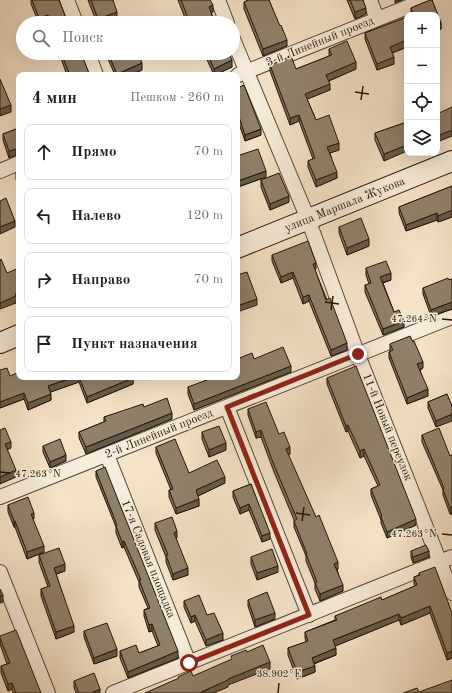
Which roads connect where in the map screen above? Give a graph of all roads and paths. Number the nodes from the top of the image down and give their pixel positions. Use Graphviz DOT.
graph roads {
  1 [pos="67,0"];
  2 [pos="218,0"];
  3 [pos="370,0"];
  4 [pos="425,0"];
  5 [pos="73,16"];
  6 [pos="224,16"];
  7 [pos="377,19"];
  8 [pos="91,60"];
  9 [pos="238,60"];
  10 [pos="95,72"];
  11 [pos="242,74"];
  12 [pos="452,161"];
  13 [pos="16,164"];
  14 [pos="0,170"];
  15 [pos="308,219"];
  16 [pos="240,247"];
  17 [pos="452,317"];
  18 [pos="16,336"];
  19 [pos="0,343"];
  20 [pos="358,354"];
  21 [pos="227,407"];
  22 [pos="107,454"];
  23 [pos="0,497"];
  24 [pos="446,560"];
  25 [pos="0,572"];
  26 [pos="452,593"];
  27 [pos="309,615"];
  28 [pos="189,663"];
  29 [pos="48,693"];
  30 [pos="113,693"];
  1 -- 5 [label="street"];
  2 -- 6 [label="street"];
  3 -- 7 [label="street"];
  4 -- 7 [label="street, 3-й Линейный проезд"];
  7 -- 11 [label="street, 3-й Линейный проезд"];
  8 -- 10 [label="street"];
  9 -- 11 [label="street, 11-й Новый переулок"];
  11 -- 15 [label="street, 11-й Новый переулок"];
  12 -- 15 [label="main road, улица Маршала Жукова"];
  13 -- 14 [label="street"];
  15 -- 16 [label="main road, улица Маршала Жукова"];
  15 -- 20 [label="street, 11-й Новый переулок"];
  17 -- 20 [label="street, 2-й Линейный проезд"];
  18 -- 19 [label="main road"];
  20 -- 21 [label="street, 2-й Линейный проезд"];
  20 -- 24 [label="street, 11-й Новый переулок"];
  21 -- 22 [label="street, 2-й Линейный проезд"];
  21 -- 27 [label="street"];
  22 -- 23 [label="street, 2-й Линейный проезд"];
  22 -- 28 [label="street, 17-я Садовая площадка"];
  24 -- 26 [label="street, 11-й Новый переулок"];
  24 -- 27 [label="street"];
  25 -- 29 [label="street"];
  27 -- 28 [label="street"];
  28 -- 30 [label="street"];
}
